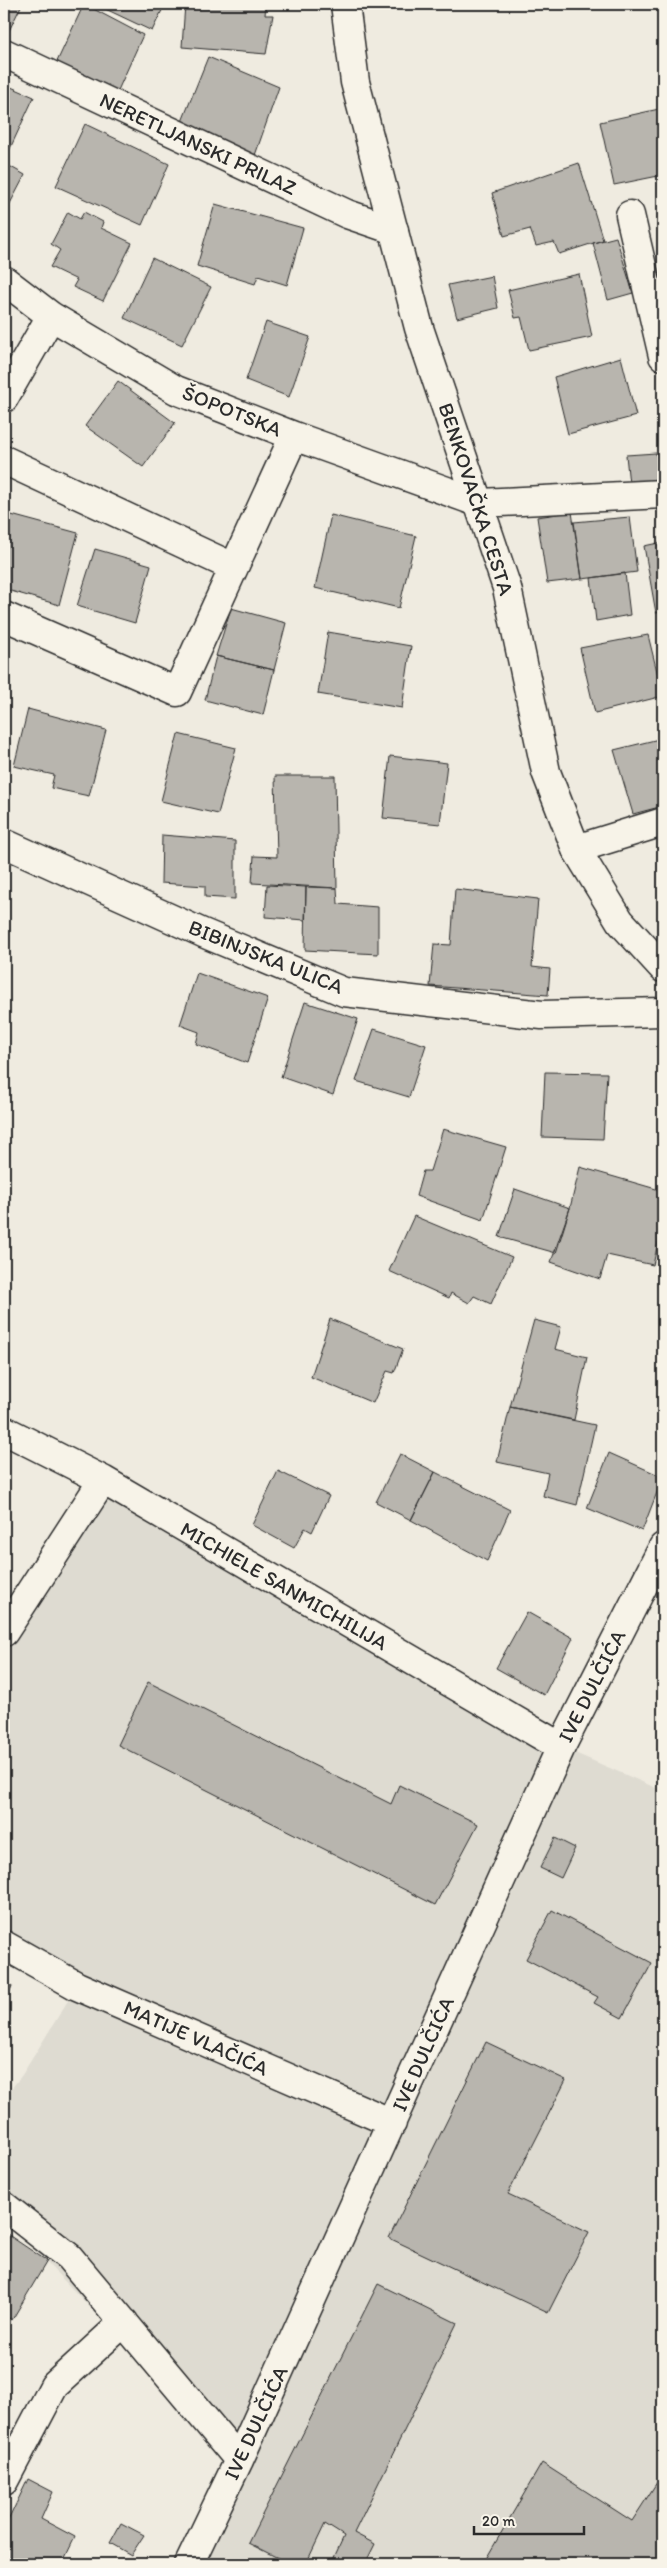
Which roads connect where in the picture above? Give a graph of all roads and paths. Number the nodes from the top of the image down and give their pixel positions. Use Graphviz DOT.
graph roads {
  1 [pos="345,4"];
  2 [pos="4,53"];
  3 [pos="630,216"];
  4 [pos="394,230"];
  5 [pos="4,280"];
  6 [pos="52,316"];
  7 [pos="663,356"];
  8 [pos="4,398"];
  9 [pos="294,436"];
  10 [pos="4,460"];
  11 [pos="663,494"];
  12 [pos="480,503"];
  13 [pos="233,567"];
  14 [pos="4,616"];
  15 [pos="663,822"];
  16 [pos="4,843"];
  17 [pos="576,849"];
  18 [pos="663,968"];
  19 [pos="663,1012"];
  20 [pos="4,1430"];
  21 [pos="103,1480"];
  22 [pos="663,1547"];
  23 [pos="4,1632"];
  24 [pos="561,1747"];
  25 [pos="4,1945"];
  26 [pos="392,2123"];
  27 [pos="4,2206"];
  28 [pos="124,2322"];
  29 [pos="239,2460"];
  30 [pos="4,2480"];
  31 [pos="189,2564"];
  1 -- 4 [label="street, BENKOVAČKA CESTA"];
  2 -- 4 [label="street, NERETLJANSKI PRILAZ"];
  3 -- 7 [label="street"];
  4 -- 12 [label="street, BENKOVAČKA CESTA"];
  5 -- 6 [label="street, ŠOPOTSKA"];
  6 -- 8 [label="street"];
  6 -- 9 [label="street, ŠOPOTSKA"];
  9 -- 12 [label="street, ŠOPOTSKA"];
  9 -- 13 [label="street"];
  10 -- 13 [label="street"];
  11 -- 12 [label="street"];
  12 -- 17 [label="street, BENKOVAČKA CESTA"];
  13 -- 14 [label="street"];
  15 -- 17 [label="street"];
  16 -- 19 [label="street, BIBINJSKA ULICA"];
  17 -- 18 [label="street, BENKOVAČKA CESTA"];
  20 -- 21 [label="street, MICHIELE SANMICHILIJA"];
  21 -- 23 [label="street"];
  21 -- 24 [label="street, MICHIELE SANMICHILIJA"];
  22 -- 24 [label="street, IVE DULČIĆA"];
  24 -- 26 [label="street, IVE DULČIĆA"];
  25 -- 26 [label="street, MATIJE VLAČIĆA"];
  26 -- 29 [label="street, IVE DULČIĆA"];
  27 -- 28 [label="street"];
  28 -- 29 [label="street"];
  28 -- 30 [label="street"];
  29 -- 31 [label="street, IVE DULČIĆA"];
}
